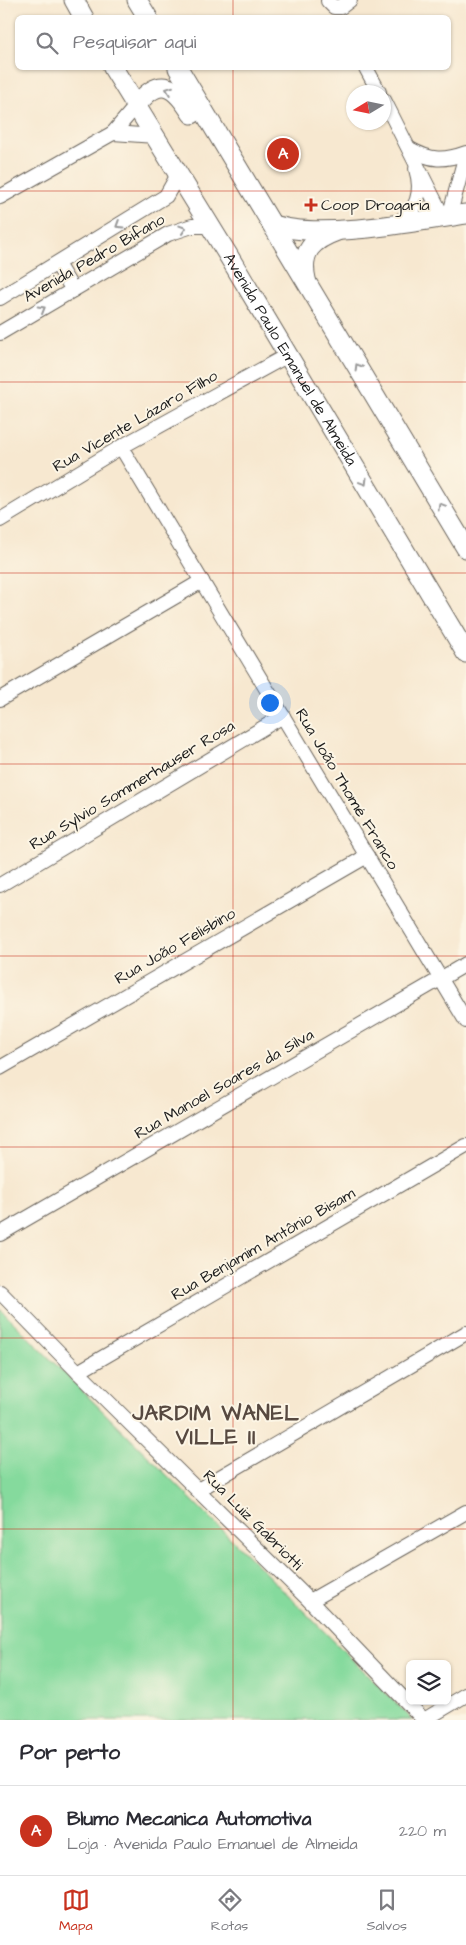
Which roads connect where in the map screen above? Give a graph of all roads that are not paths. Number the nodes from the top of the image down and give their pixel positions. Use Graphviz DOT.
graph roads {
  1 [pos="74,0"];
  2 [pos="137,0"];
  3 [pos="328,0"];
  4 [pos="352,0"];
  5 [pos="82,15"];
  6 [pos="146,15"];
  7 [pos="336,15"];
  8 [pos="350,15"];
  9 [pos="114,70"];
  10 [pos="179,70"];
  11 [pos="367,70"];
  12 [pos="375,85"];
  13 [pos="136,106"];
  14 [pos="391,113"];
  15 [pos="113,133"];
  16 [pos="155,136"];
  17 [pos="410,149"];
  18 [pos="466,153"];
  19 [pos="177,171"];
  20 [pos="2,192"];
  21 [pos="253,194"];
  22 [pos="453,216"];
  23 [pos="272,224"];
  24 [pos="397,224"];
  25 [pos="210,226"];
  26 [pos="338,230"];
  27 [pos="57,264"];
  28 [pos="306,279"];
  29 [pos="73,290"];
  30 [pos="0,298"];
  31 [pos="0,333"];
  32 [pos="288,354"];
  33 [pos="121,447"];
  34 [pos="0,520"];
  35 [pos="466,548"];
  36 [pos="202,581"];
  37 [pos="466,653"];
  38 [pos="0,699"];
  39 [pos="283,716"];
  40 [pos="367,856"];
  41 [pos="0,885"];
  42 [pos="466,964"];
  43 [pos="440,978"];
  44 [pos="466,1021"];
  45 [pos="0,1068"];
  46 [pos="466,1146"];
  47 [pos="0,1234"];
  48 [pos="0,1292"];
  49 [pos="466,1333"];
  50 [pos="78,1372"];
  51 [pos="198,1490"];
  52 [pos="466,1512"];
  53 [pos="310,1601"];
  54 [pos="466,1695"];
  1 -- 5 [label="main road"];
  2 -- 6 [label="main road"];
  3 -- 4 [label="street"];
  3 -- 7 [label="street"];
  4 -- 8 [label="street"];
  9 -- 13 [label="main road, Avenida Paulo Emanuel de Almeida"];
  10 -- 21 [label="main road"];
  11 -- 12 [label="street"];
  13 -- 15 [label="street"];
  13 -- 16 [label="main road, Avenida Paulo Emanuel de Almeida"];
  21 -- 13 [label="main road, one-way"];
  14 -- 17 [label="street"];
  15 -- 16 [label="street"];
  15 -- 20 [label="street"];
  16 -- 19 [label="main road, Avenida Paulo Emanuel de Almeida"];
  17 -- 18 [label="street"];
  17 -- 22 [label="street"];
  17 -- 24 [label="street"];
  18 -- 22 [label="street"];
  19 -- 25 [label="main road, Avenida Paulo Emanuel de Almeida"];
  19 -- 27 [label="street, Avenida Pedro Bifano, one-way"];
  21 -- 23 [label="main road"];
  22 -- 24 [label="main road"];
  23 -- 26 [label="main road"];
  23 -- 28 [label="main road"];
  24 -- 26 [label="main road"];
  29 -- 25 [label="street, Avenida Pedro Bifano, one-way"];
  25 -- 32 [label="main road, Avenida Paulo Emanuel de Almeida"];
  26 -- 28 [label="main road"];
  27 -- 29 [label="street"];
  27 -- 30 [label="street, Avenida Pedro Bifano"];
  35 -- 28 [label="main road, one-way"];
  31 -- 29 [label="street, Avenida Pedro Bifano, one-way"];
  32 -- 33 [label="street, Rua Vicente Lázaro Filho"];
  32 -- 37 [label="main road, Avenida Paulo Emanuel de Almeida, one-way"];
  33 -- 34 [label="street, Rua Vicente Lázaro Filho"];
  33 -- 36 [label="street, Rua João Thomé Franco"];
  36 -- 38 [label="street"];
  36 -- 39 [label="street, Rua João Thomé Franco"];
  39 -- 40 [label="street, Rua João Thomé Franco"];
  39 -- 41 [label="street, Rua Sylvio Sommerhauser Rosa"];
  40 -- 43 [label="street, Rua João Thomé Franco"];
  40 -- 45 [label="street, Rua João Felisbino"];
  42 -- 43 [label="street, Rua Manoel Soares da Silva"];
  43 -- 44 [label="street, Rua João Thomé Franco"];
  43 -- 47 [label="street, Rua Manoel Soares da Silva"];
  46 -- 50 [label="street, Rua Benjamim Antônio Bisam"];
  48 -- 50 [label="street, Rua Luiz Gabriotti"];
  49 -- 51 [label="street"];
  50 -- 51 [label="street, Rua Luiz Gabriotti"];
  51 -- 53 [label="street, Rua Luiz Gabriotti"];
  52 -- 53 [label="street"];
  53 -- 54 [label="street, Rua Luiz Gabriotti"];
}
